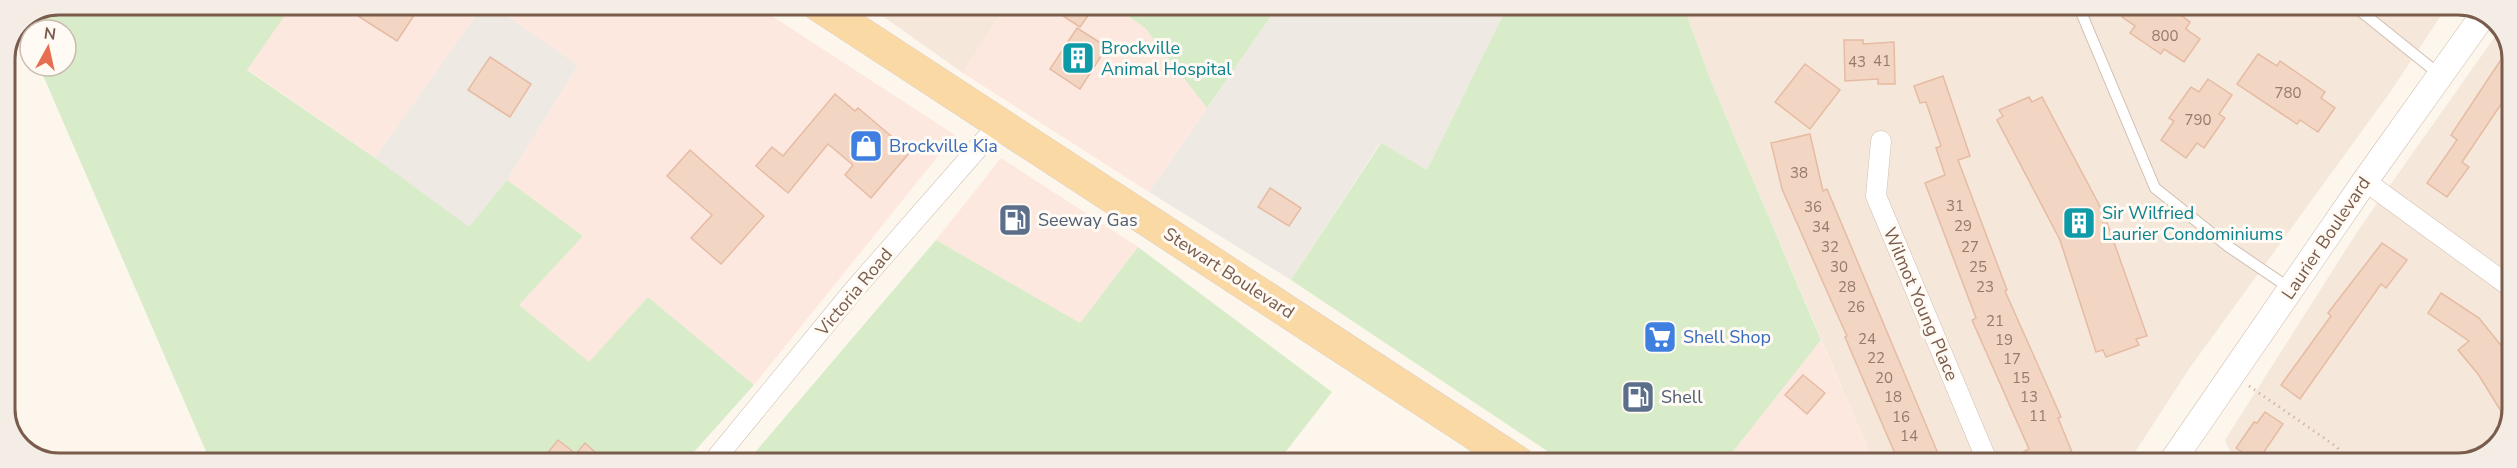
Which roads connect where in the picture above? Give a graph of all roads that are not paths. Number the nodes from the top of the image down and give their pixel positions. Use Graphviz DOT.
graph roads {
  1 [pos="833,15"];
  2 [pos="2082,15"];
  3 [pos="2365,15"];
  4 [pos="2479,21"];
  5 [pos="2440,75"];
  6 [pos="999,123"];
  7 [pos="1881,141"];
  8 [pos="2365,181"];
  9 [pos="2502,281"];
  10 [pos="2291,289"];
  11 [pos="720,453"];
  12 [pos="1504,453"];
  13 [pos="1984,453"];
  14 [pos="2178,453"];
  1 -- 6 [label="main road, Stewart Boulevard"];
  2 -- 10 [label="lane"];
  3 -- 5 [label="lane"];
  4 -- 5 [label="street, Laurier Boulevard"];
  5 -- 8 [label="street, Laurier Boulevard"];
  6 -- 11 [label="street, Victoria Road"];
  6 -- 12 [label="main road, Stewart Boulevard"];
  7 -- 13 [label="street, Wilmot Young Place"];
  8 -- 9 [label="street"];
  8 -- 10 [label="street, Laurier Boulevard"];
  10 -- 14 [label="street, Laurier Boulevard"];
}
